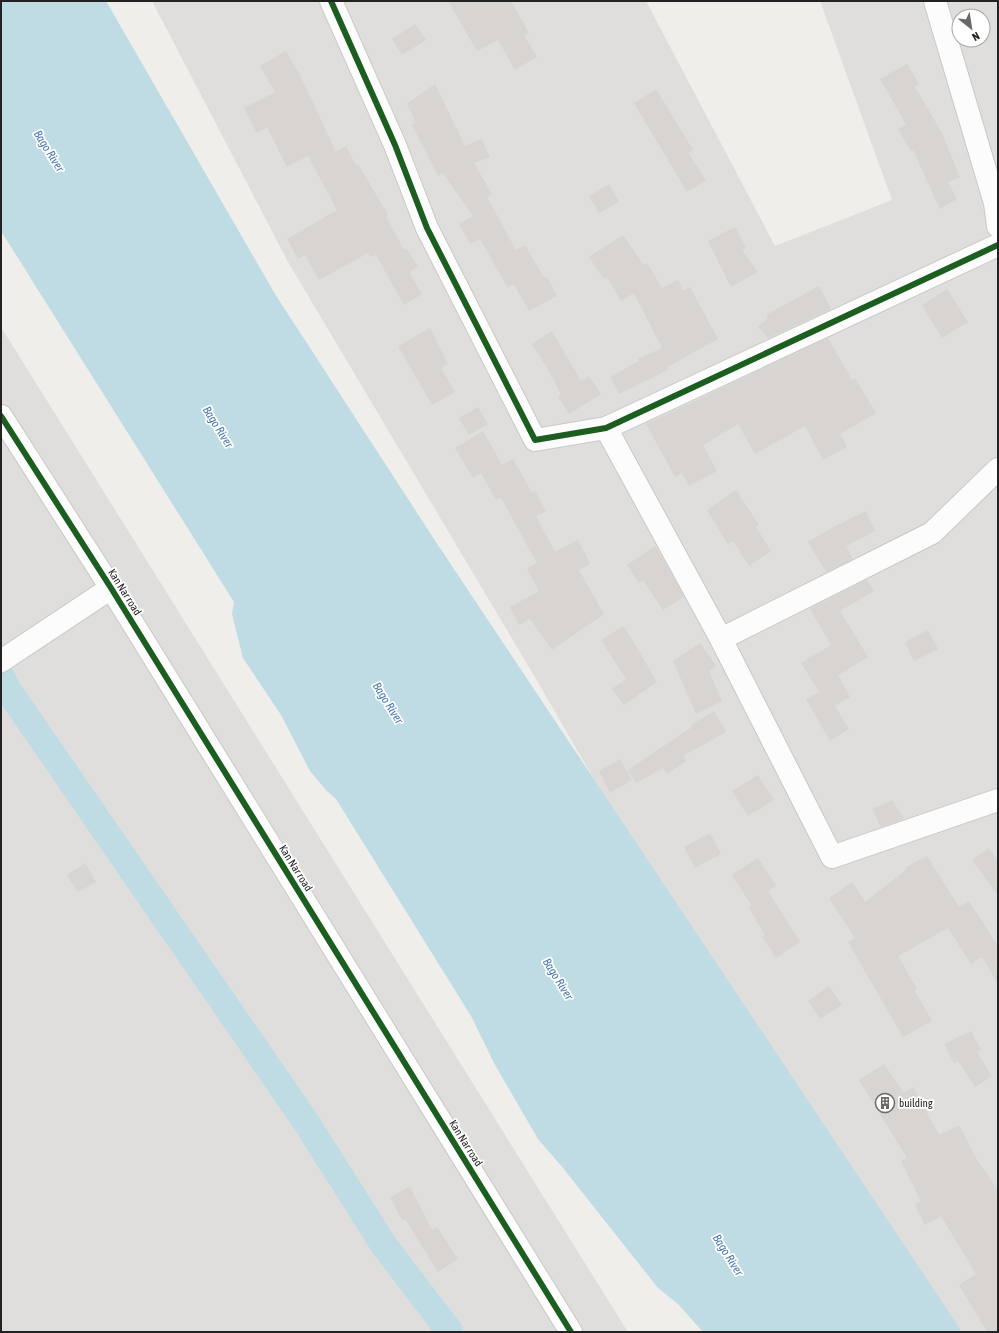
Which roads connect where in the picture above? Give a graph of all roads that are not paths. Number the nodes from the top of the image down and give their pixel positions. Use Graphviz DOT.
graph roads {
  1 [pos="331,1"];
  2 [pos="935,1"];
  3 [pos="996,202"];
  4 [pos="998,226"];
  5 [pos="998,245"];
  6 [pos="1,416"];
  7 [pos="606,428"];
  8 [pos="998,469"];
  9 [pos="111,588"];
  10 [pos="722,639"];
  11 [pos="1,661"];
  12 [pos="998,800"];
  13 [pos="571,1332"];
  1 -- 7 [label="street"];
  2 -- 3 [label="street"];
  3 -- 4 [label="street"];
  5 -- 7 [label="street"];
  6 -- 9 [label="street, Kan Nar road"];
  7 -- 10 [label="street"];
  8 -- 10 [label="street"];
  9 -- 11 [label="street"];
  9 -- 13 [label="street, Kan Nar road"];
  10 -- 12 [label="street"];
}
